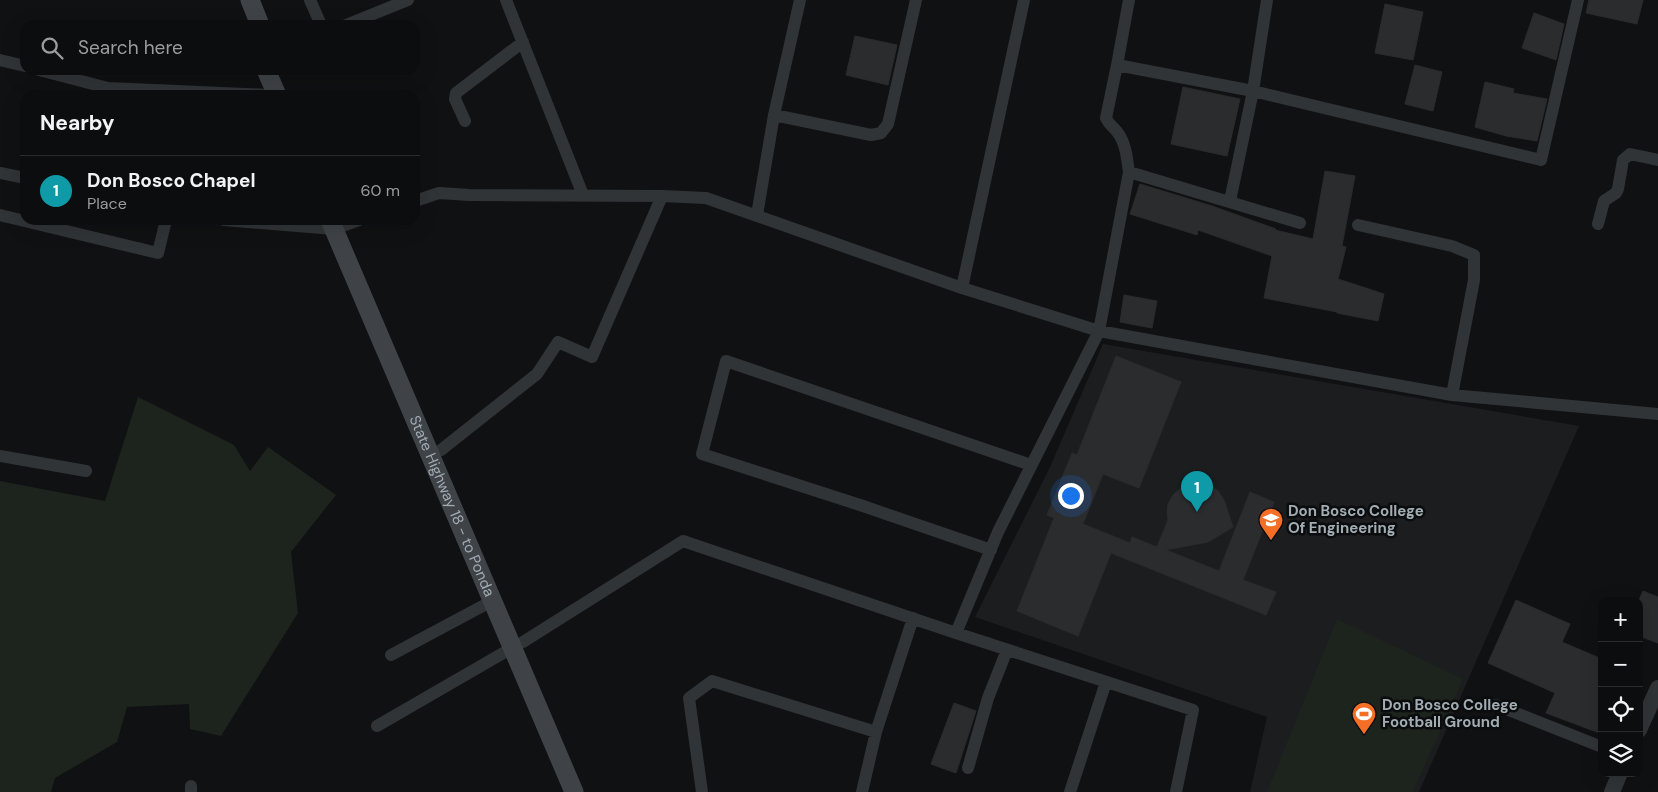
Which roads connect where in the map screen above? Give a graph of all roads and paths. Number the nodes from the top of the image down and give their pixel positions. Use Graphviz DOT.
graph roads {
  1 [pos="248,0"];
  2 [pos="310,0"];
  3 [pos="408,0"];
  4 [pos="506,0"];
  5 [pos="800,0"];
  6 [pos="916,0"];
  7 [pos="1024,0"];
  8 [pos="1129,0"];
  9 [pos="1267,0"];
  10 [pos="1578,0"];
  11 [pos="247,20"];
  12 [pos="258,20"];
  13 [pos="319,20"];
  14 [pos="358,20"];
  15 [pos="523,42"];
  16 [pos="0,60"];
  17 [pos="20,65"];
  18 [pos="1117,65"];
  19 [pos="58,75"];
  20 [pos="268,75"];
  21 [pos="281,75"];
  22 [pos="154,90"];
  23 [pos="275,90"];
  24 [pos="288,90"];
  25 [pos="1253,91"];
  26 [pos="774,115"];
  27 [pos="465,121"];
  28 [pos="1658,160"];
  29 [pos="1129,172"];
  30 [pos="0,173"];
  31 [pos="20,177"];
  32 [pos="583,196"];
  33 [pos="662,196"];
  34 [pos="420,199"];
  35 [pos="1230,201"];
  36 [pos="0,215"];
  37 [pos="757,215"];
  38 [pos="20,220"];
  39 [pos="1300,223"];
  40 [pos="1598,224"];
  41 [pos="42,225"];
  42 [pos="165,225"];
  43 [pos="343,225"];
  44 [pos="343,225"];
  45 [pos="1358,225"];
  46 [pos="962,288"];
  47 [pos="1098,331"];
  48 [pos="1452,395"];
  49 [pos="1658,414"];
  50 [pos="441,450"];
  51 [pos="0,456"];
  52 [pos="1031,465"];
  53 [pos="86,471"];
  54 [pos="991,550"];
  55 [pos="492,601"];
  56 [pos="913,618"];
  57 [pos="956,633"];
  58 [pos="518,645"];
  59 [pos="1007,650"];
  60 [pos="391,655"];
  61 [pos="1106,682"];
  62 [pos="1658,688"];
  63 [pos="1496,705"];
  64 [pos="1652,714"];
  65 [pos="1643,725"];
  66 [pos="377,726"];
  67 [pos="876,732"];
  68 [pos="1598,745"];
  69 [pos="968,768"];
  70 [pos="1618,777"];
  71 [pos="574,792"];
  72 [pos="587,792"];
  73 [pos="702,792"];
  74 [pos="862,792"];
  75 [pos="1070,792"];
  76 [pos="1176,792"];
  77 [pos="1612,792"];
  1 -- 11 [label="main road"];
  1 -- 12 [label="main road"];
  2 -- 13 [label="street"];
  3 -- 14 [label="street"];
  4 -- 15 [label="street"];
  5 -- 26 [label="street"];
  6 -- 26 [label="street"];
  7 -- 46 [label="street"];
  8 -- 18 [label="street"];
  9 -- 25 [label="street"];
  10 -- 25 [label="street"];
  15 -- 27 [label="street"];
  15 -- 32 [label="street"];
  16 -- 17 [label="street"];
  18 -- 25 [label="street"];
  18 -- 29 [label="street"];
  19 -- 22 [label="street"];
  20 -- 23 [label="main road"];
  21 -- 24 [label="main road"];
  25 -- 35 [label="street"];
  26 -- 37 [label="street"];
  28 -- 40 [label="street"];
  29 -- 35 [label="street"];
  29 -- 47 [label="street"];
  30 -- 31 [label="street"];
  32 -- 33 [label="street"];
  32 -- 34 [label="street"];
  33 -- 37 [label="street"];
  33 -- 50 [label="street"];
  35 -- 39 [label="street"];
  36 -- 38 [label="street"];
  37 -- 46 [label="street"];
  41 -- 42 [label="street"];
  43 -- 50 [label="main road, State Highway 18 - to Ponda"];
  44 -- 55 [label="main road, State Highway 18 - to Ponda"];
  45 -- 48 [label="street"];
  46 -- 47 [label="street"];
  47 -- 48 [label="street"];
  47 -- 52 [label="street"];
  48 -- 49 [label="street"];
  50 -- 58 [label="main road, State Highway 18 - to Ponda"];
  51 -- 53 [label="street"];
  52 -- 54 [label="street"];
  52 -- 54 [label="street"];
  54 -- 57 [label="street"];
  55 -- 58 [label="main road, State Highway 18 - to Ponda"];
  55 -- 60 [label="street"];
  56 -- 57 [label="street"];
  56 -- 58 [label="street"];
  56 -- 67 [label="street"];
  57 -- 59 [label="street"];
  58 -- 66 [label="street"];
  58 -- 71 [label="main road, State Highway 18 - to Ponda"];
  58 -- 72 [label="main road, State Highway 18 - to Ponda"];
  59 -- 61 [label="street"];
  59 -- 69 [label="street"];
  61 -- 75 [label="street"];
  61 -- 76 [label="street"];
  62 -- 64 [label="street"];
  63 -- 68 [label="street"];
  64 -- 65 [label="street"];
  67 -- 73 [label="street"];
  67 -- 74 [label="street"];
  70 -- 77 [label="street"];
}
